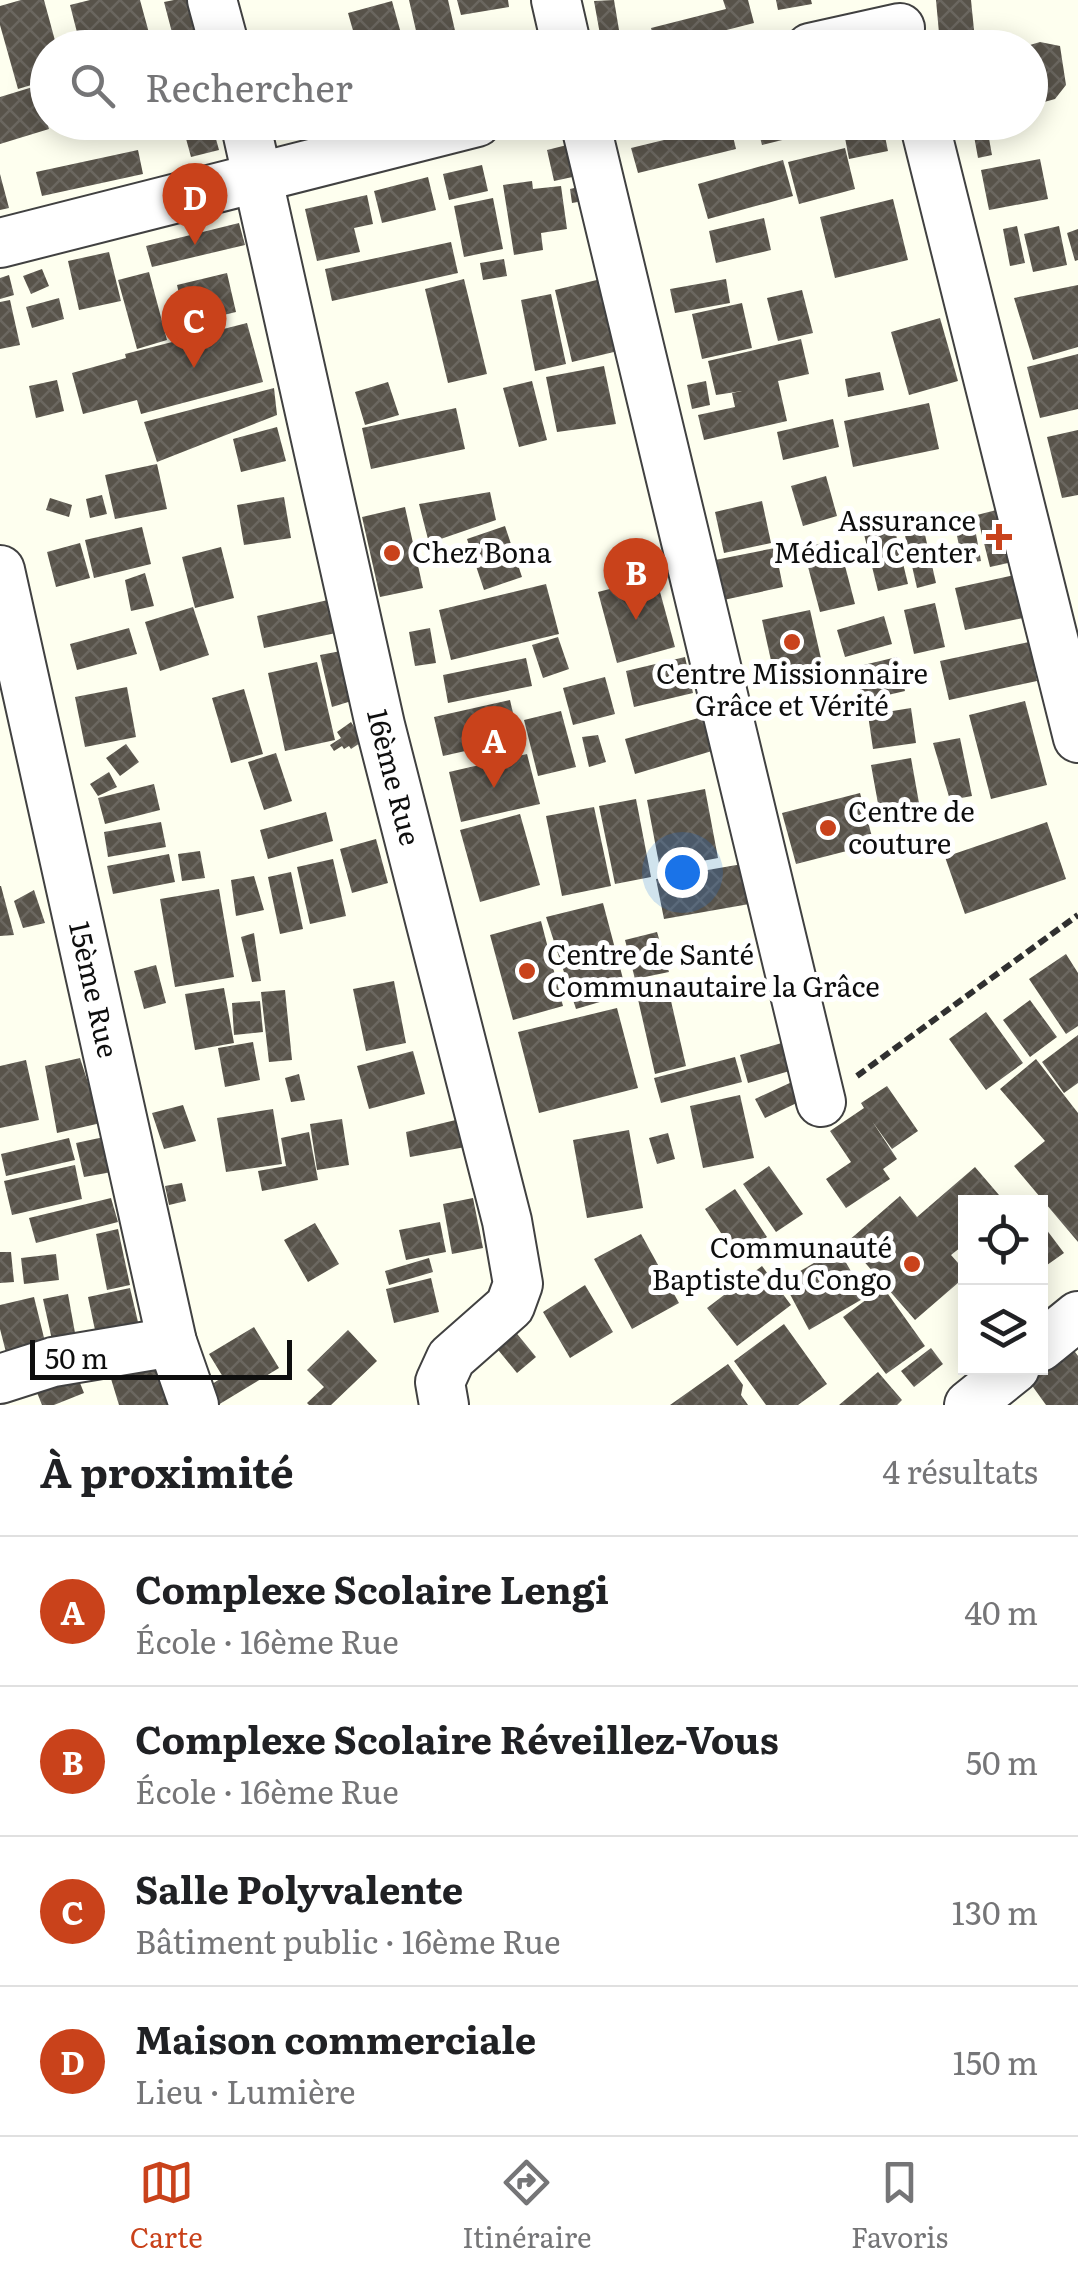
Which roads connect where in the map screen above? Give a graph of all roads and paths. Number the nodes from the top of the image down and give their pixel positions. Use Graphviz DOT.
graph roads {
  1 [pos="212,0"];
  2 [pos="556,0"];
  3 [pos="220,30"];
  4 [pos="563,30"];
  5 [pos="250,140"];
  6 [pos="404,140"];
  7 [pos="588,140"];
  8 [pos="928,140"];
  9 [pos="259,176"];
  10 [pos="0,243"];
  11 [pos="0,570"];
  12 [pos="1078,738"];
  13 [pos="1078,916"];
  14 [pos="822,1102"];
  15 [pos="1078,1316"];
  16 [pos="1048,1340"];
  17 [pos="172,1342"];
  18 [pos="1006,1375"];
  19 [pos="0,1379"];
  20 [pos="194,1405"];
  21 [pos="444,1405"];
  22 [pos="970,1405"];
  1 -- 3 [label="street"];
  2 -- 4 [label="street"];
  5 -- 9 [label="street, 16ème Rue"];
  6 -- 9 [label="street"];
  7 -- 14 [label="street"];
  8 -- 12 [label="street"];
  9 -- 10 [label="street"];
  9 -- 21 [label="street, 16ème Rue"];
  11 -- 17 [label="street, 15ème Rue"];
  13 -- 14 [label="path"];
  15 -- 16 [label="street"];
  17 -- 19 [label="street"];
  17 -- 20 [label="street, 15ème Rue"];
  18 -- 22 [label="street"];
}
